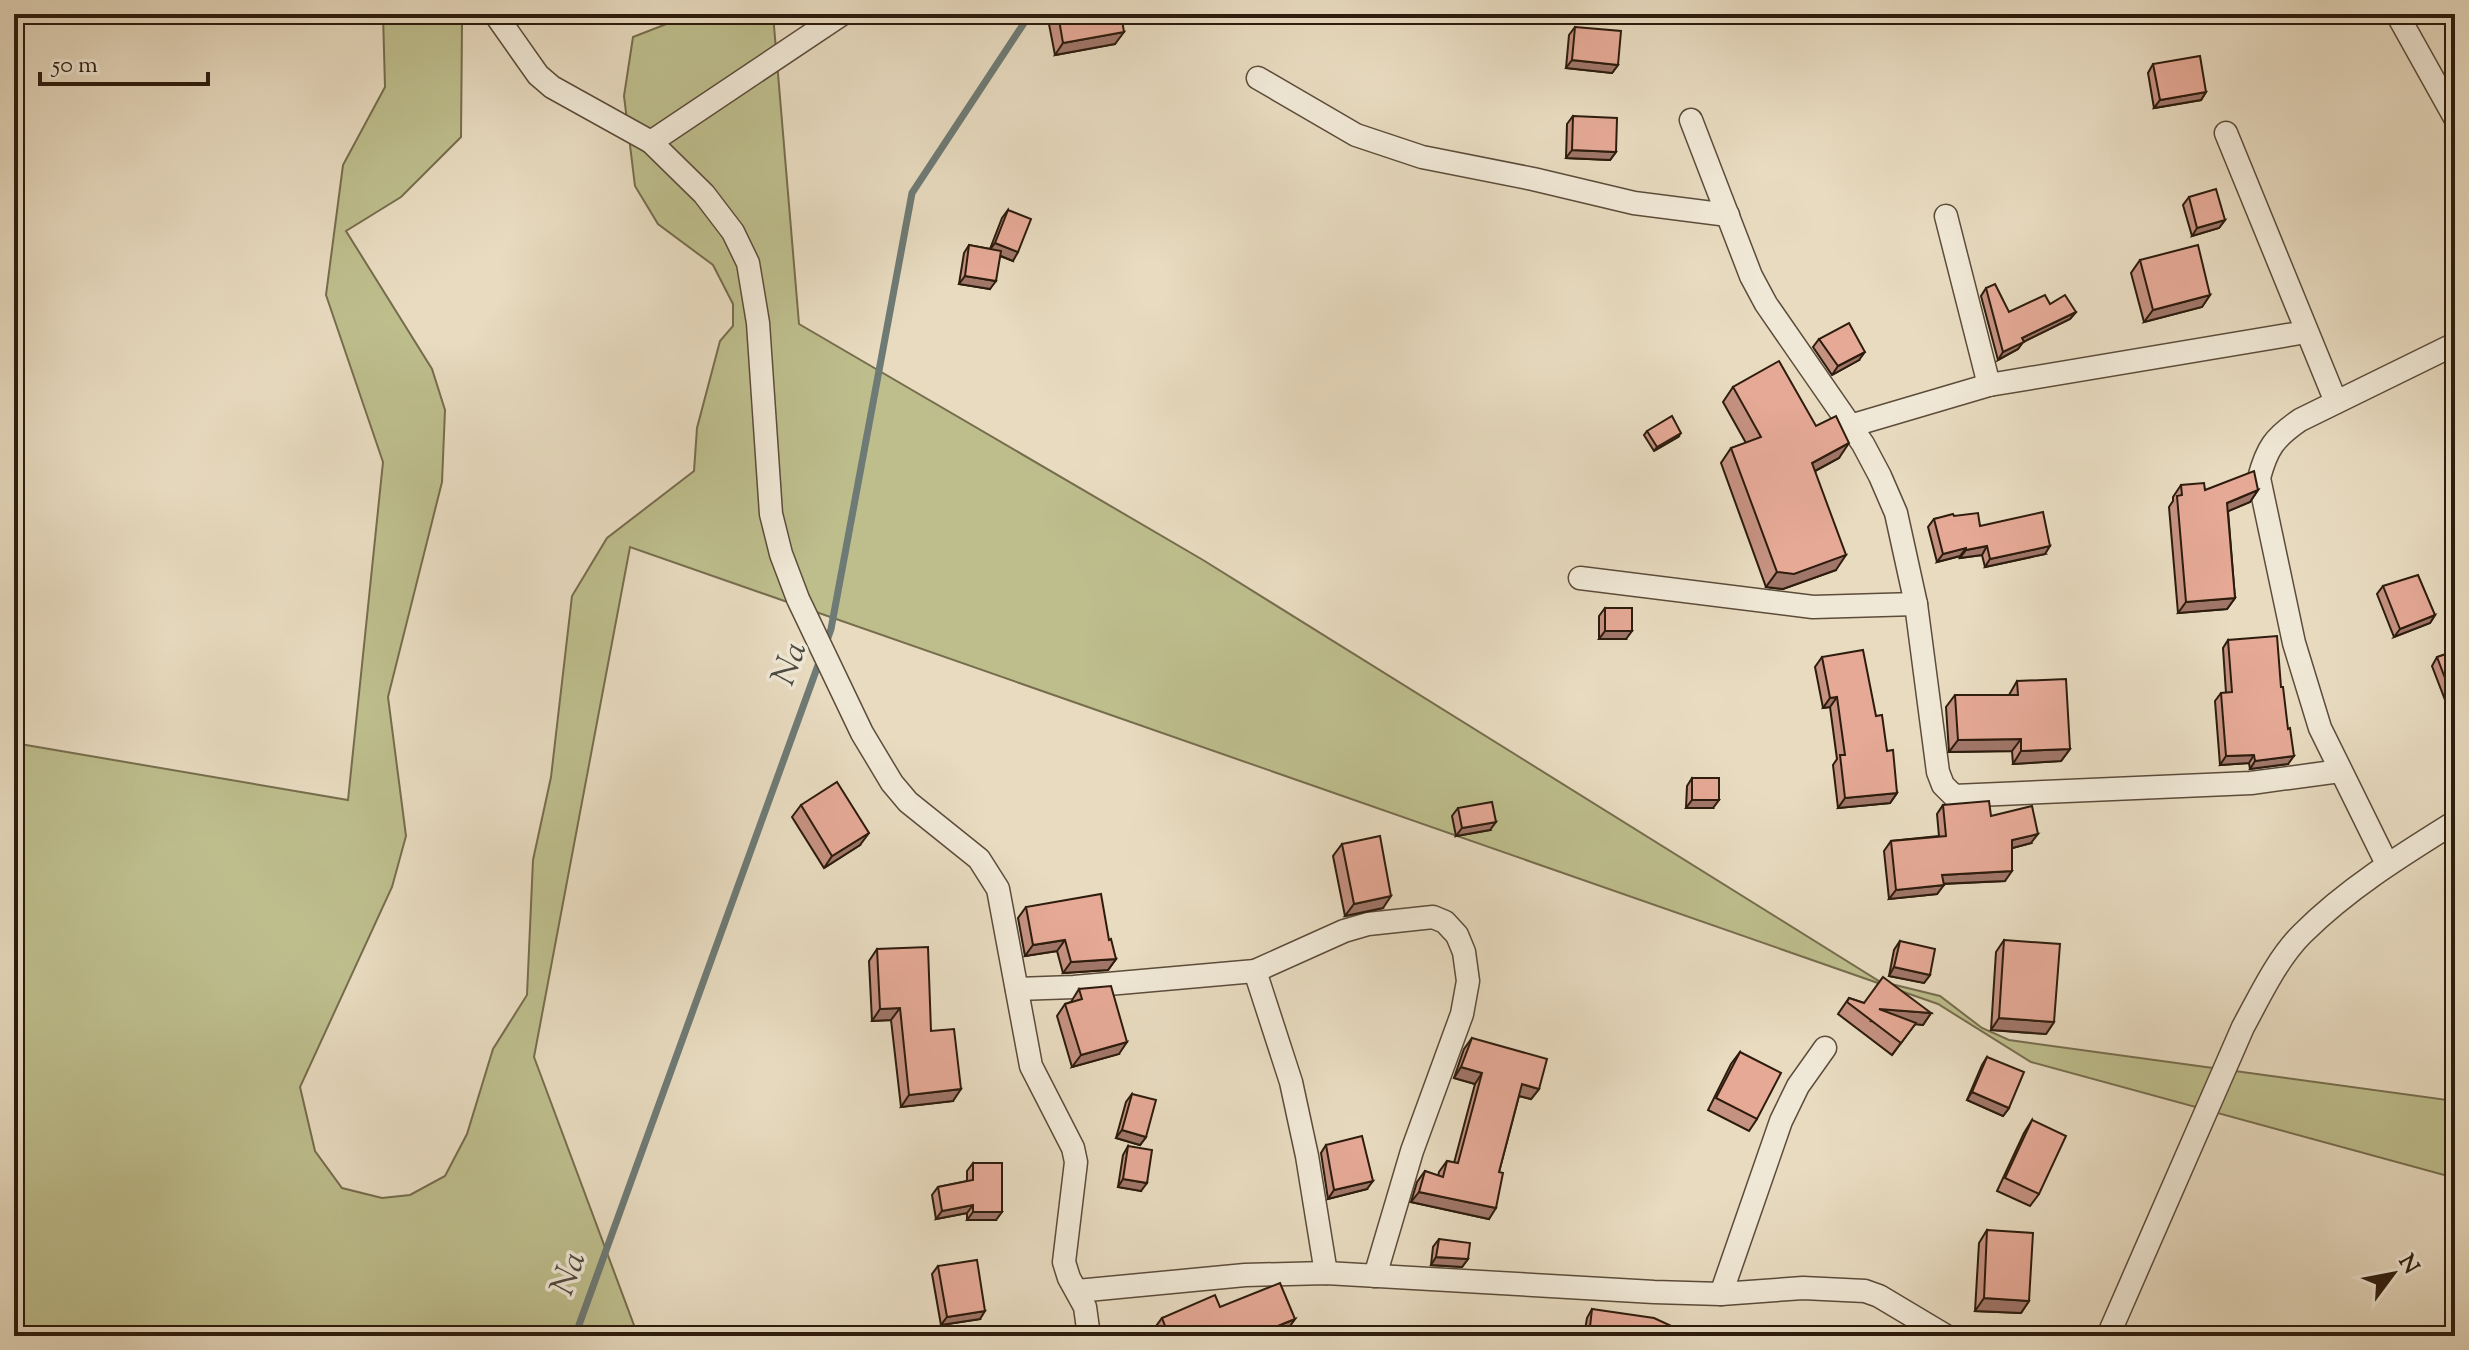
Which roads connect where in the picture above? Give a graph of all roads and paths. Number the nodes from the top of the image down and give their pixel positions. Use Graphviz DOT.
graph roads {
  1 [pos="495,14"];
  2 [pos="842,14"];
  3 [pos="2397,14"];
  4 [pos="1258,78"];
  5 [pos="2455,118"];
  6 [pos="1691,120"];
  7 [pos="2226,133"];
  8 [pos="651,142"];
  9 [pos="1728,215"];
  10 [pos="1946,216"];
  11 [pos="2306,332"];
  12 [pos="2455,344"];
  13 [pos="1989,385"];
  14 [pos="2336,402"];
  15 [pos="1850,426"];
  16 [pos="1580,578"];
  17 [pos="1916,604"];
  18 [pos="2340,771"];
  19 [pos="2455,822"];
  20 [pos="2387,864"];
  21 [pos="1255,971"];
  22 [pos="1017,989"];
  23 [pos="1825,1048"];
  24 [pos="1326,1273"];
  25 [pos="1375,1276"];
  26 [pos="1077,1291"];
  27 [pos="1721,1294"];
  28 [pos="1089,1336"];
  29 [pos="1946,1336"];
  30 [pos="2108,1336"];
  1 -- 8 [label="street"];
  2 -- 8 [label="street"];
  3 -- 5 [label="street"];
  4 -- 9 [label="street"];
  6 -- 9 [label="street"];
  7 -- 11 [label="street"];
  8 -- 22 [label="street"];
  9 -- 15 [label="street"];
  10 -- 13 [label="street"];
  11 -- 13 [label="street"];
  11 -- 14 [label="street"];
  12 -- 14 [label="street"];
  13 -- 15 [label="street"];
  14 -- 18 [label="street"];
  15 -- 17 [label="street"];
  16 -- 17 [label="street"];
  17 -- 18 [label="street"];
  18 -- 20 [label="street"];
  19 -- 20 [label="street"];
  20 -- 30 [label="street"];
  21 -- 22 [label="street"];
  21 -- 24 [label="street"];
  21 -- 25 [label="street"];
  22 -- 26 [label="street"];
  23 -- 27 [label="street"];
  24 -- 25 [label="street"];
  24 -- 26 [label="street"];
  25 -- 27 [label="street"];
  26 -- 28 [label="street"];
  27 -- 29 [label="street"];
}
